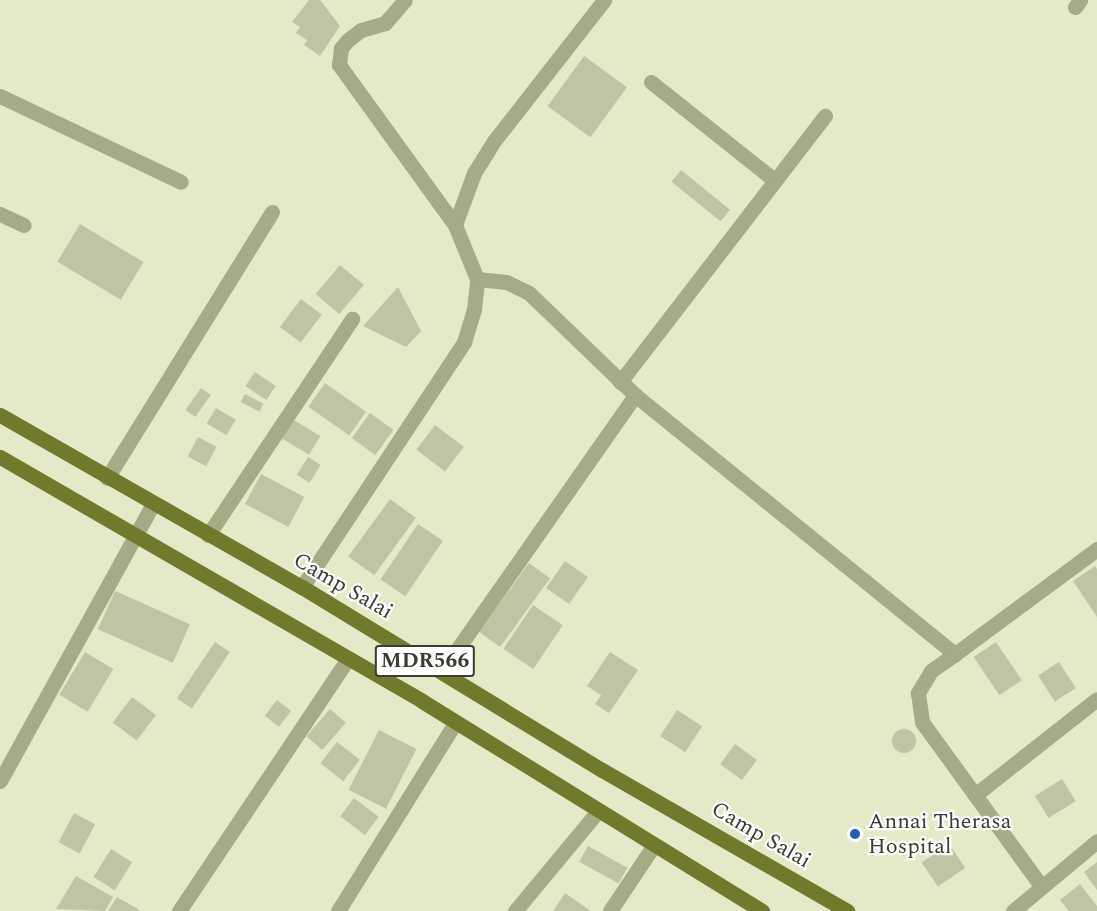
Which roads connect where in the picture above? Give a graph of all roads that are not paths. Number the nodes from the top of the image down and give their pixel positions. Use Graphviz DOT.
graph roads {
  1 [pos="405,0"];
  2 [pos="604,0"];
  3 [pos="651,82"];
  4 [pos="0,96"];
  5 [pos="825,116"];
  6 [pos="774,180"];
  7 [pos="181,182"];
  8 [pos="272,212"];
  9 [pos="0,214"];
  10 [pos="24,225"];
  11 [pos="455,225"];
  12 [pos="477,279"];
  13 [pos="352,319"];
  14 [pos="620,382"];
  15 [pos="635,395"];
  16 [pos="0,415"];
  17 [pos="0,457"];
  18 [pos="107,478"];
  19 [pos="153,504"];
  20 [pos="208,535"];
  21 [pos="134,537"];
  22 [pos="1097,549"];
  23 [pos="302,587"];
  24 [pos="955,654"];
  25 [pos="348,659"];
  26 [pos="442,671"];
  27 [pos="1097,699"];
  28 [pos="454,723"];
  29 [pos="0,781"];
  30 [pos="975,795"];
  31 [pos="599,810"];
  32 [pos="1097,841"];
  33 [pos="654,845"];
  34 [pos="1041,886"];
  35 [pos="179,911"];
  36 [pos="338,911"];
  37 [pos="515,911"];
  38 [pos="610,911"];
  39 [pos="762,911"];
  40 [pos="847,911"];
  41 [pos="1013,911"];
  1 -- 11 [label="street"];
  2 -- 11 [label="street"];
  3 -- 6 [label="street"];
  4 -- 7 [label="street"];
  5 -- 6 [label="street"];
  6 -- 14 [label="street"];
  8 -- 18 [label="street"];
  9 -- 10 [label="street"];
  11 -- 12 [label="street"];
  12 -- 14 [label="street"];
  12 -- 23 [label="street"];
  13 -- 20 [label="street"];
  14 -- 15 [label="street"];
  15 -- 24 [label="street"];
  15 -- 26 [label="street"];
  16 -- 18 [label="main road, Camp Salai / MDR566"];
  17 -- 21 [label="main road, MDR566"];
  18 -- 19 [label="main road, Camp Salai / MDR566"];
  19 -- 20 [label="main road, Camp Salai / MDR566"];
  19 -- 21 [label="street"];
  20 -- 23 [label="main road, Camp Salai / MDR566"];
  21 -- 25 [label="main road, MDR566"];
  21 -- 29 [label="street"];
  22 -- 24 [label="street"];
  23 -- 26 [label="main road, Camp Salai / MDR566"];
  24 -- 30 [label="street"];
  25 -- 28 [label="main road, MDR566"];
  25 -- 35 [label="street"];
  26 -- 40 [label="main road, Camp Salai / MDR566"];
  27 -- 30 [label="street"];
  28 -- 31 [label="main road, MDR566"];
  28 -- 36 [label="street"];
  30 -- 34 [label="street"];
  31 -- 33 [label="main road, MDR566"];
  31 -- 37 [label="street"];
  32 -- 34 [label="street"];
  33 -- 38 [label="street"];
  33 -- 39 [label="main road, MDR566"];
  34 -- 41 [label="street"];
}
